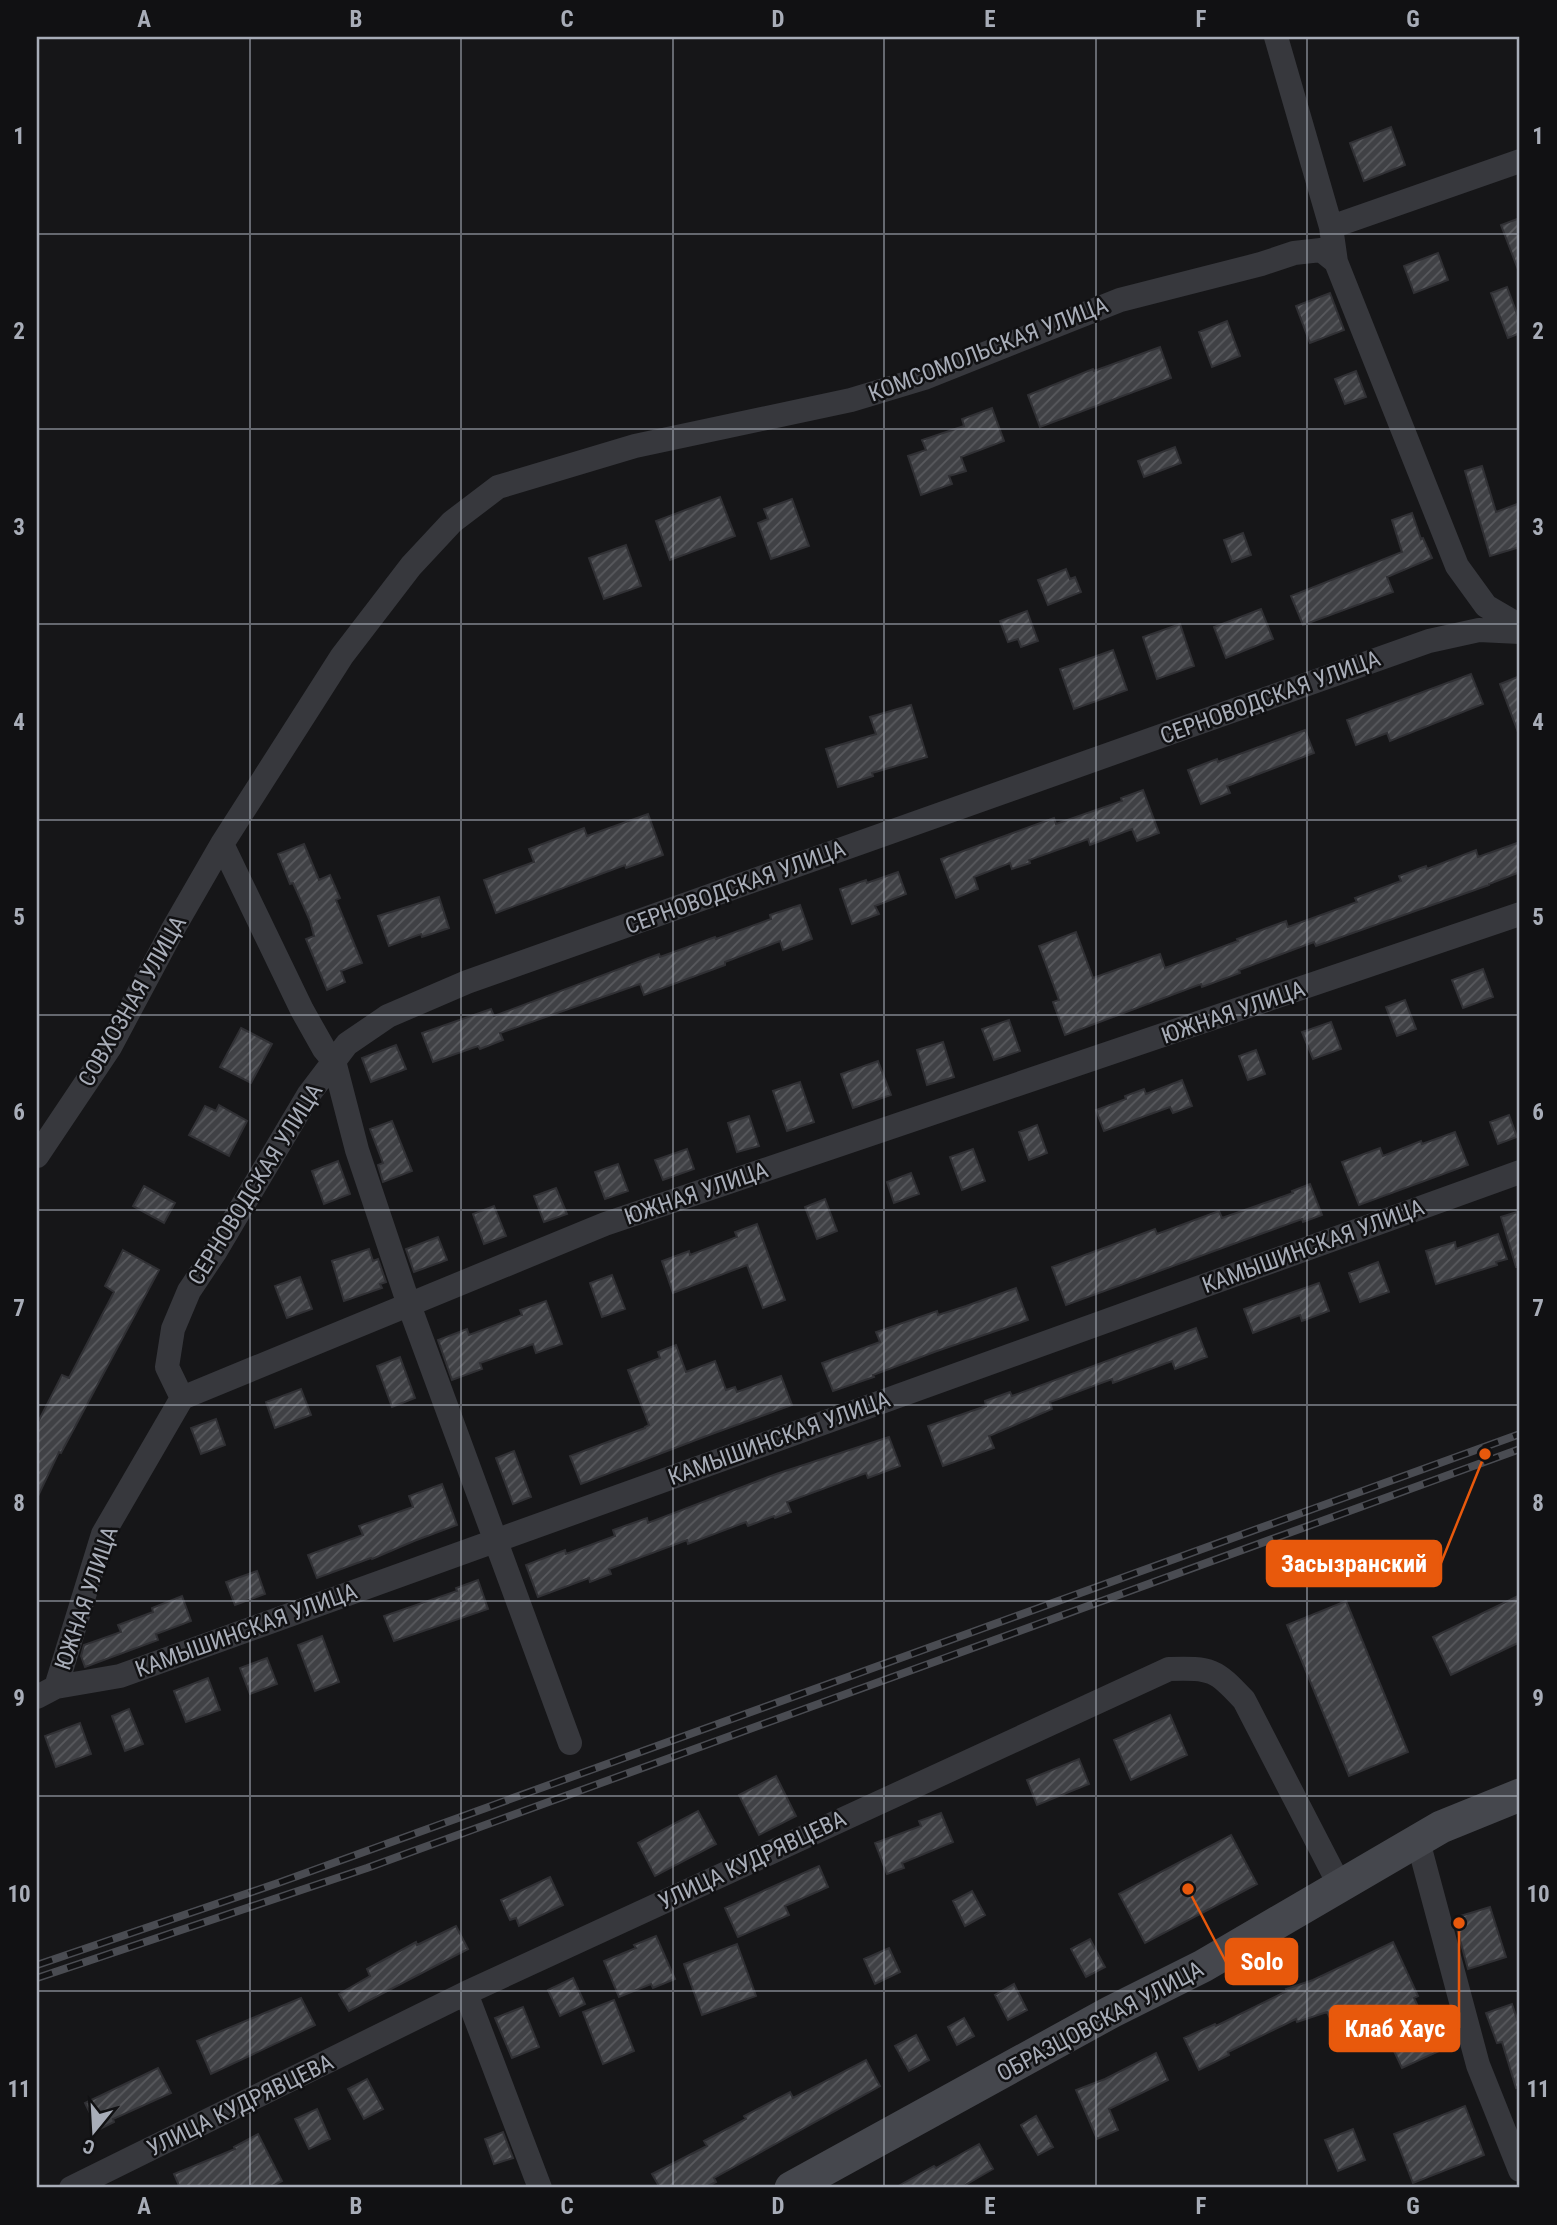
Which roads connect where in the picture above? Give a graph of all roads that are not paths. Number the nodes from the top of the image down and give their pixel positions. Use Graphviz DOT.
graph roads {
  1 [pos="1276,37"];
  2 [pos="1520,161"];
  3 [pos="1331,227"];
  4 [pos="1336,262"];
  5 [pos="1520,629"];
  6 [pos="222,844"];
  7 [pos="1520,914"];
  8 [pos="334,1061"];
  9 [pos="37,1156"];
  10 [pos="1520,1171"];
  11 [pos="409,1305"];
  12 [pos="182,1398"];
  13 [pos="495,1540"];
  14 [pos="46,1692"];
  15 [pos="570,1743"];
  16 [pos="1520,1795"];
  17 [pos="1418,1841"];
  18 [pos="1340,1886"];
  19 [pos="466,1993"];
  20 [pos="1520,2171"];
  21 [pos="71,2188"];
  22 [pos="540,2188"];
  23 [pos="791,2188"];
  1 -- 3 [label="street"];
  2 -- 3 [label="street"];
  3 -- 4 [label="street"];
  4 -- 5 [label="street"];
  4 -- 6 [label="street, КОМСОМОЛЬСКАЯ УЛИЦА"];
  5 -- 8 [label="street, СЕРНОВОДСКАЯ УЛИЦА"];
  6 -- 8 [label="street"];
  6 -- 9 [label="street, СОВХОЗНАЯ УЛИЦА"];
  7 -- 11 [label="street, ЮЖНАЯ УЛИЦА"];
  8 -- 11 [label="street"];
  8 -- 12 [label="street, СЕРНОВОДСКАЯ УЛИЦА"];
  10 -- 13 [label="street, КАМЫШИНСКАЯ УЛИЦА"];
  11 -- 12 [label="street, ЮЖНАЯ УЛИЦА"];
  11 -- 13 [label="street"];
  12 -- 14 [label="street, ЮЖНАЯ УЛИЦА"];
  13 -- 14 [label="street, КАМЫШИНСКАЯ УЛИЦА"];
  13 -- 15 [label="street"];
  16 -- 17 [label="main road, ОБРАЗЦОВСКАЯ УЛИЦА"];
  17 -- 18 [label="main road, ОБРАЗЦОВСКАЯ УЛИЦА"];
  17 -- 20 [label="street"];
  18 -- 19 [label="street, УЛИЦА КУДРЯВЦЕВА"];
  18 -- 23 [label="main road, ОБРАЗЦОВСКАЯ УЛИЦА"];
  19 -- 21 [label="street, УЛИЦА КУДРЯВЦЕВА"];
  19 -- 22 [label="street"];
}
